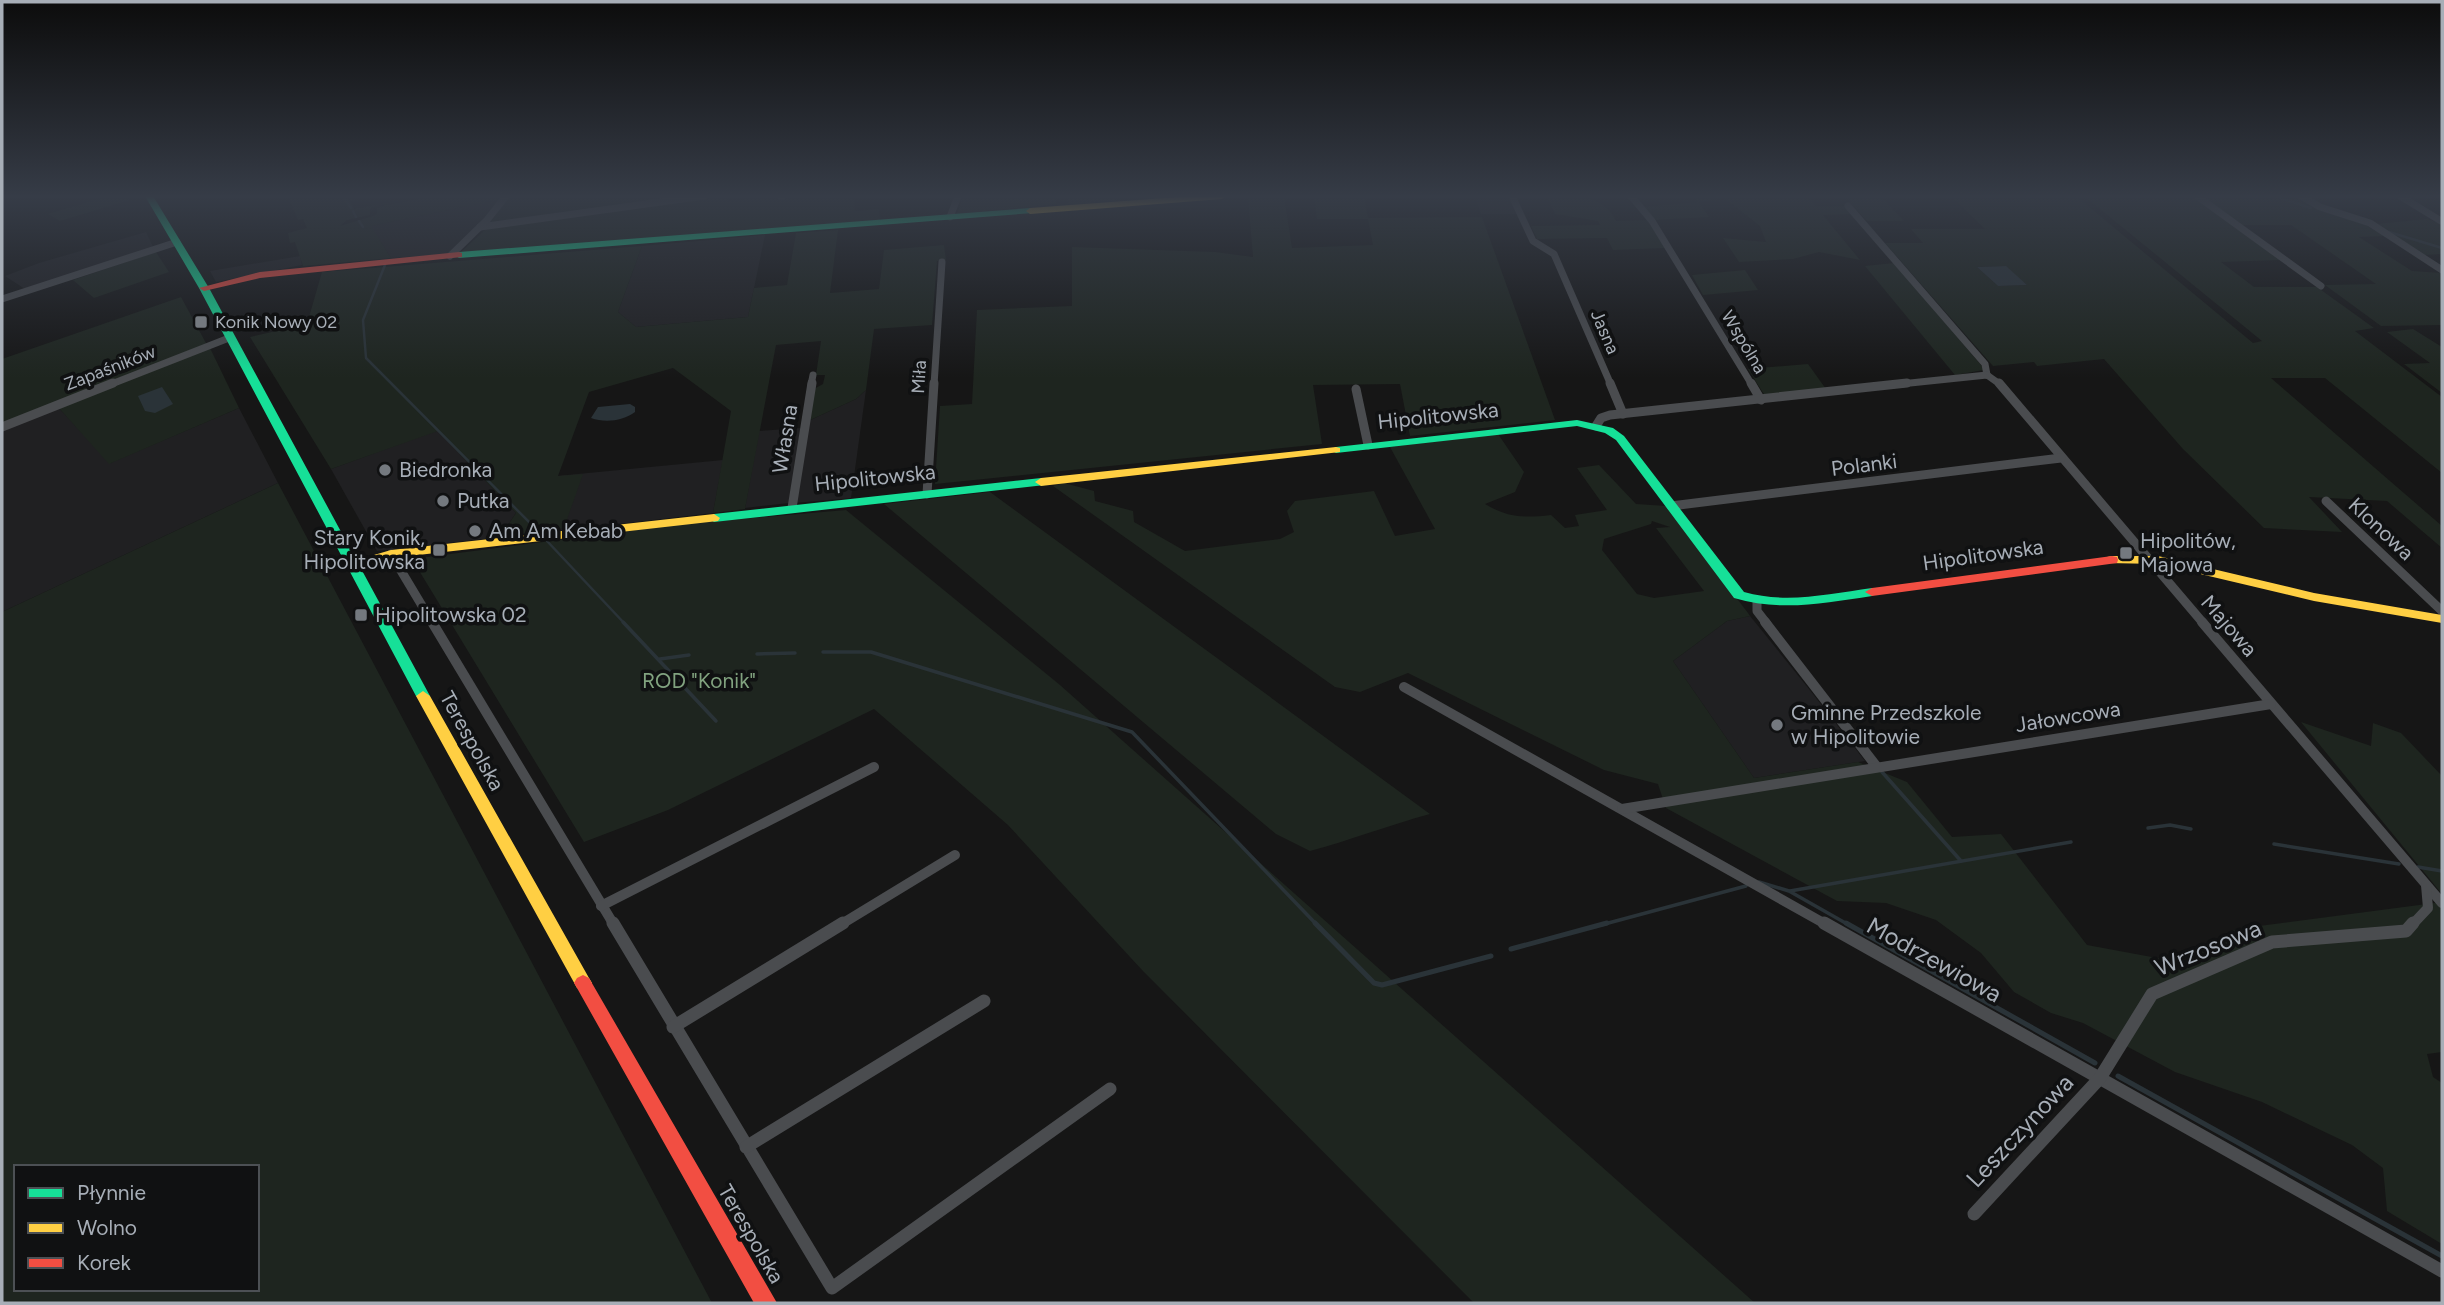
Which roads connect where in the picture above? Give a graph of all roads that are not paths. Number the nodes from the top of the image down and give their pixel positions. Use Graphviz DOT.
graph roads {
  1 [pos="131,257"];
  2 [pos="186,257"];
  3 [pos="441,257"];
  4 [pos="1555,257"];
  5 [pos="1674,257"];
  6 [pos="1892,257"];
  7 [pos="2281,257"];
  8 [pos="2422,257"];
  9 [pos="942,262"];
  10 [pos="2442,270"];
  11 [pos="2321,286"];
  12 [pos="204,288"];
  13 [pos="2,299"];
  14 [pos="229,338"];
  15 [pos="813,375"];
  16 [pos="1987,375"];
  17 [pos="1356,389"];
  18 [pos="1761,400"];
  19 [pos="1623,414"];
  20 [pos="1596,426"];
  21 [pos="2,427"];
  22 [pos="1368,445"];
  23 [pos="2061,458"];
  24 [pos="926,494"];
  25 [pos="2326,501"];
  26 [pos="1671,506"];
  27 [pos="792,508"];
  28 [pos="391,554"];
  29 [pos="2146,558"];
  30 [pos="355,565"];
  31 [pos="1757,602"];
  32 [pos="2442,611"];
  33 [pos="2442,619"];
  34 [pos="1404,687"];
  35 [pos="2271,704"];
  36 [pos="1877,767"];
  37 [pos="874,768"];
  38 [pos="1622,809"];
  39 [pos="955,855"];
  40 [pos="2426,884"];
  41 [pos="2442,903"];
  42 [pos="601,906"];
  43 [pos="984,1001"];
  44 [pos="673,1027"];
  45 [pos="2101,1078"];
  46 [pos="1110,1089"];
  47 [pos="746,1147"];
  48 [pos="1974,1214"];
  49 [pos="2442,1271"];
  50 [pos="766,1303"];
  1 -- 13 [label="street"];
  2 -- 12 [label="street, Terespolska"];
  3 -- 12 [label="street"];
  4 -- 19 [label="street, Jasna"];
  5 -- 18 [label="street, Wspólna"];
  6 -- 16 [label="street, Majowa"];
  7 -- 11 [label="street"];
  8 -- 10 [label="street"];
  9 -- 24 [label="street, Miła"];
  12 -- 14 [label="street, Terespolska"];
  14 -- 21 [label="street, Zapaśników"];
  14 -- 30 [label="street, Terespolska"];
  15 -- 27 [label="street, Własna"];
  16 -- 18 [label="street"];
  16 -- 23 [label="street, Majowa"];
  17 -- 22 [label="street"];
  18 -- 19 [label="street"];
  19 -- 20 [label="street"];
  20 -- 22 [label="street, Hipolitowska"];
  20 -- 26 [label="street, Hipolitowska"];
  22 -- 24 [label="street, Hipolitowska"];
  23 -- 26 [label="street, Polanki"];
  23 -- 29 [label="street, Majowa"];
  24 -- 27 [label="street, Hipolitowska"];
  25 -- 32 [label="street, Klonowa"];
  26 -- 31 [label="street, Hipolitowska"];
  27 -- 28 [label="street, Hipolitowska"];
  28 -- 30 [label="street, Hipolitowska"];
  28 -- 42 [label="street"];
  29 -- 31 [label="street, Hipolitowska"];
  29 -- 33 [label="street, Hipolitowska"];
  29 -- 35 [label="street, Majowa"];
  30 -- 50 [label="street, Terespolska"];
  31 -- 36 [label="street"];
  34 -- 38 [label="street, Modrzewiowa"];
  35 -- 36 [label="street, Jałowcowa"];
  35 -- 40 [label="street, Majowa"];
  36 -- 38 [label="street, Jałowcowa"];
  37 -- 42 [label="street"];
  38 -- 45 [label="street, Modrzewiowa"];
  39 -- 44 [label="street"];
  40 -- 41 [label="street, Majowa"];
  40 -- 45 [label="street, Wrzosowa"];
  42 -- 44 [label="street"];
  43 -- 47 [label="street"];
  44 -- 47 [label="street"];
  45 -- 48 [label="street, Leszczynowa"];
  45 -- 49 [label="street, Modrzewiowa"];
  46 -- 47 [label="street"];
}
